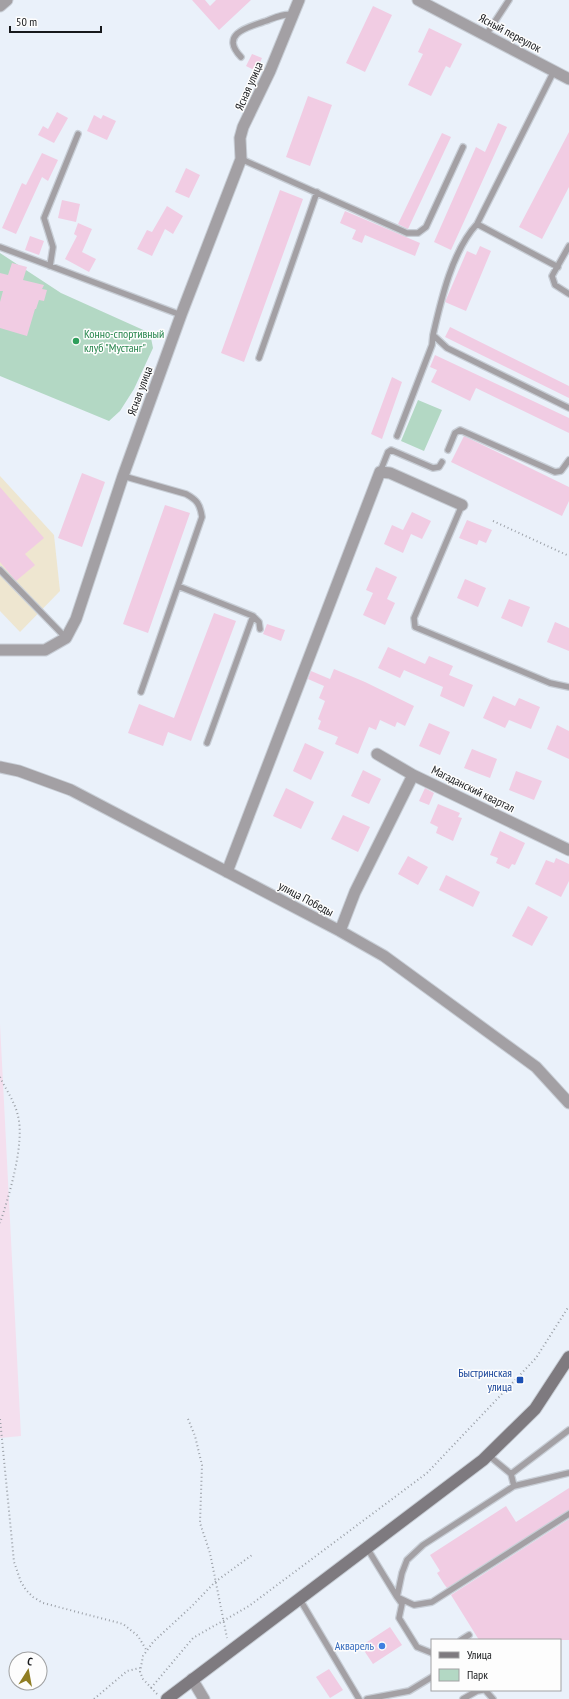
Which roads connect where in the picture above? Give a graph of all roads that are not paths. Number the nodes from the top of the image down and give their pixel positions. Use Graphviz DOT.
graph roads {
  1 [pos="7,0"];
  2 [pos="299,0"];
  3 [pos="418,0"];
  4 [pos="508,0"];
  5 [pos="0,6"];
  6 [pos="293,15"];
  7 [pos="486,35"];
  8 [pos="241,57"];
  9 [pos="554,71"];
  10 [pos="569,79"];
  11 [pos="78,134"];
  12 [pos="463,146"];
  13 [pos="241,159"];
  14 [pos="317,192"];
  15 [pos="477,224"];
  16 [pos="569,246"];
  17 [pos="0,247"];
  18 [pos="50,266"];
  19 [pos="558,267"];
  20 [pos="569,294"];
  21 [pos="181,315"];
  22 [pos="433,335"];
  23 [pos="259,358"];
  24 [pos="569,408"];
  25 [pos="397,436"];
  26 [pos="448,450"];
  27 [pos="569,460"];
  28 [pos="442,462"];
  29 [pos="380,472"];
  30 [pos="123,476"];
  31 [pos="462,505"];
  32 [pos="0,570"];
  33 [pos="178,586"];
  34 [pos="254,616"];
  35 [pos="260,629"];
  36 [pos="66,638"];
  37 [pos="0,650"];
  38 [pos="569,687"];
  39 [pos="141,692"];
  40 [pos="207,743"];
  41 [pos="377,754"];
  42 [pos="0,767"];
  43 [pos="413,775"];
  44 [pos="569,850"];
  45 [pos="227,872"];
  46 [pos="340,931"];
  47 [pos="569,1103"];
  48 [pos="569,1357"];
  49 [pos="569,1430"];
  50 [pos="488,1455"];
  51 [pos="569,1473"];
  52 [pos="511,1474"];
  53 [pos="514,1486"];
  54 [pos="569,1514"];
  55 [pos="367,1547"];
  56 [pos="397,1597"];
  57 [pos="299,1598"];
  58 [pos="468,1635"];
  59 [pos="462,1639"];
  60 [pos="431,1653"];
  61 [pos="431,1678"];
  62 [pos="192,1679"];
  63 [pos="477,1691"];
  64 [pos="485,1691"];
  65 [pos="167,1699"];
  66 [pos="204,1699"];
  67 [pos="359,1699"];
  68 [pos="367,1699"];
  69 [pos="463,1699"];
  70 [pos="493,1699"];
  1 -- 5 [label="street"];
  2 -- 6 [label="street, Ясная улица"];
  3 -- 7 [label="street, Ясный переулок"];
  4 -- 7 [label="lane"];
  6 -- 8 [label="lane"];
  6 -- 13 [label="street, Ясная улица"];
  7 -- 9 [label="street, Ясный переулок"];
  9 -- 10 [label="street, Ясный переулок"];
  9 -- 15 [label="lane"];
  11 -- 18 [label="lane"];
  12 -- 14 [label="lane"];
  13 -- 14 [label="lane"];
  13 -- 21 [label="street, Ясная улица"];
  14 -- 23 [label="lane"];
  15 -- 19 [label="lane"];
  15 -- 22 [label="lane"];
  16 -- 19 [label="lane"];
  17 -- 18 [label="lane"];
  18 -- 21 [label="lane"];
  19 -- 20 [label="lane"];
  21 -- 30 [label="street, Ясная улица"];
  22 -- 24 [label="lane"];
  22 -- 25 [label="lane"];
  26 -- 27 [label="lane"];
  28 -- 29 [label="lane"];
  29 -- 31 [label="street"];
  29 -- 45 [label="street"];
  30 -- 33 [label="lane"];
  30 -- 36 [label="street, Ясная улица"];
  31 -- 38 [label="lane"];
  32 -- 36 [label="lane"];
  33 -- 34 [label="lane"];
  33 -- 39 [label="lane"];
  34 -- 35 [label="lane"];
  34 -- 40 [label="lane"];
  36 -- 37 [label="street"];
  41 -- 43 [label="street"];
  42 -- 45 [label="street, улица Победы"];
  43 -- 44 [label="street, Магаданский квартал"];
  43 -- 46 [label="street, Магаданский квартал"];
  45 -- 46 [label="street, улица Победы"];
  46 -- 47 [label="street, улица Победы"];
  48 -- 50 [label="street"];
  49 -- 52 [label="lane"];
  50 -- 52 [label="lane"];
  50 -- 55 [label="street"];
  51 -- 53 [label="lane"];
  52 -- 53 [label="lane"];
  53 -- 56 [label="lane"];
  54 -- 56 [label="lane"];
  55 -- 56 [label="lane"];
  55 -- 57 [label="street"];
  56 -- 60 [label="lane"];
  57 -- 62 [label="street"];
  57 -- 67 [label="lane"];
  58 -- 59 [label="lane"];
  61 -- 68 [label="lane"];
  62 -- 65 [label="street"];
  62 -- 66 [label="street"];
  63 -- 69 [label="lane"];
  64 -- 70 [label="lane"];
}
